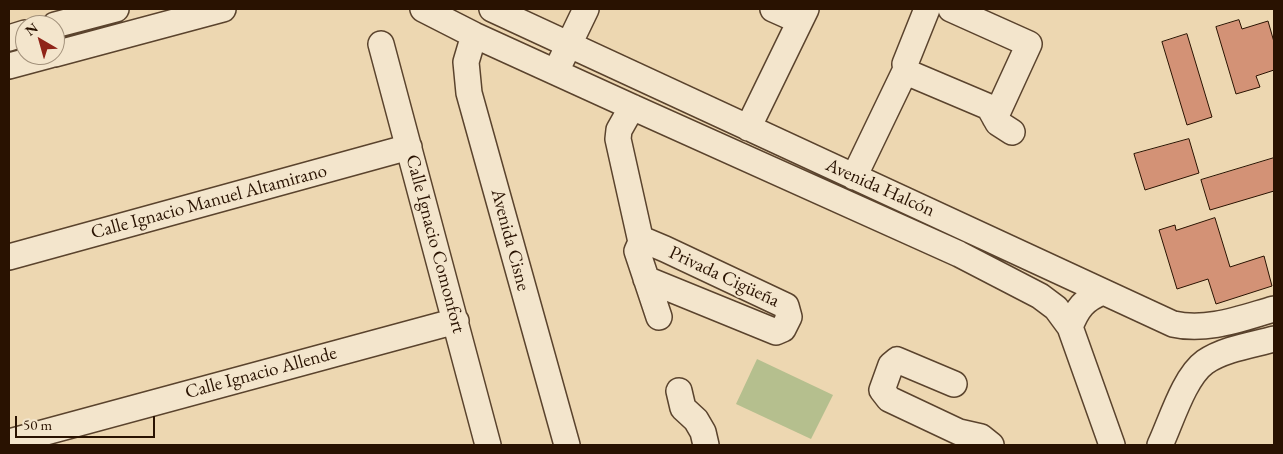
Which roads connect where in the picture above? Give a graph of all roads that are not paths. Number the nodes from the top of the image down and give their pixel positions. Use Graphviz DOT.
graph roads {
  1 [pos="116,9"];
  2 [pos="223,9"];
  3 [pos="423,9"];
  4 [pos="492,9"];
  5 [pos="586,9"];
  6 [pos="773,9"];
  7 [pos="927,9"];
  8 [pos="951,9"];
  9 [pos="803,15"];
  10 [pos="65,22"];
  11 [pos="474,35"];
  12 [pos="380,44"];
  13 [pos="569,45"];
  14 [pos="66,51"];
  15 [pos="906,69"];
  16 [pos="556,72"];
  17 [pos="632,108"];
  18 [pos="748,128"];
  19 [pos="409,148"];
  20 [pos="854,177"];
  21 [pos="641,242"];
  22 [pos="9,257"];
  23 [pos="646,279"];
  24 [pos="1103,292"];
  25 [pos="1274,309"];
  26 [pos="659,317"];
  27 [pos="456,320"];
  28 [pos="1173,324"];
  29 [pos="1070,327"];
  30 [pos="1274,339"];
  31 [pos="1197,369"];
  32 [pos="954,384"];
  33 [pos="679,391"];
  34 [pos="957,439"];
  35 [pos="9,442"];
  36 [pos="488,445"];
  37 [pos="567,445"];
  38 [pos="706,445"];
  39 [pos="991,445"];
  40 [pos="1112,445"];
  41 [pos="1160,445"];
  1 -- 10 [label="street"];
  2 -- 14 [label="street"];
  3 -- 11 [label="street, Avenida Halcón"];
  4 -- 13 [label="street, Avenida Halcón"];
  5 -- 13 [label="street"];
  6 -- 9 [label="street"];
  7 -- 15 [label="street"];
  8 -- 15 [label="street"];
  9 -- 18 [label="street"];
  11 -- 16 [label="street, Avenida Halcón"];
  11 -- 37 [label="street, Avenida Cisne"];
  12 -- 19 [label="street, Calle Ignacio Comonfort"];
  13 -- 16 [label="street"];
  13 -- 18 [label="street, Avenida Halcón"];
  15 -- 20 [label="street"];
  16 -- 17 [label="street, Avenida Halcón"];
  17 -- 21 [label="street, Privada Cigüeña"];
  17 -- 29 [label="street, Avenida Halcón"];
  18 -- 20 [label="street, Avenida Halcón"];
  19 -- 22 [label="street, Calle Ignacio Manuel Altamirano"];
  19 -- 27 [label="street, Calle Ignacio Comonfort"];
  20 -- 24 [label="street, Avenida Halcón"];
  21 -- 23 [label="street, Privada Cigüeña"];
  21 -- 23 [label="street, Privada Cigüeña"];
  23 -- 26 [label="street, Privada Cigüeña"];
  24 -- 28 [label="street, Avenida Halcón"];
  24 -- 29 [label="street"];
  25 -- 28 [label="street, Avenida Halcón"];
  27 -- 35 [label="street, Calle Ignacio Allende"];
  27 -- 36 [label="street, Calle Ignacio Comonfort"];
  28 -- 31 [label="street"];
  29 -- 40 [label="street"];
  30 -- 31 [label="street"];
  31 -- 41 [label="street"];
  32 -- 34 [label="street"];
  33 -- 38 [label="street"];
  34 -- 39 [label="street"];
}
